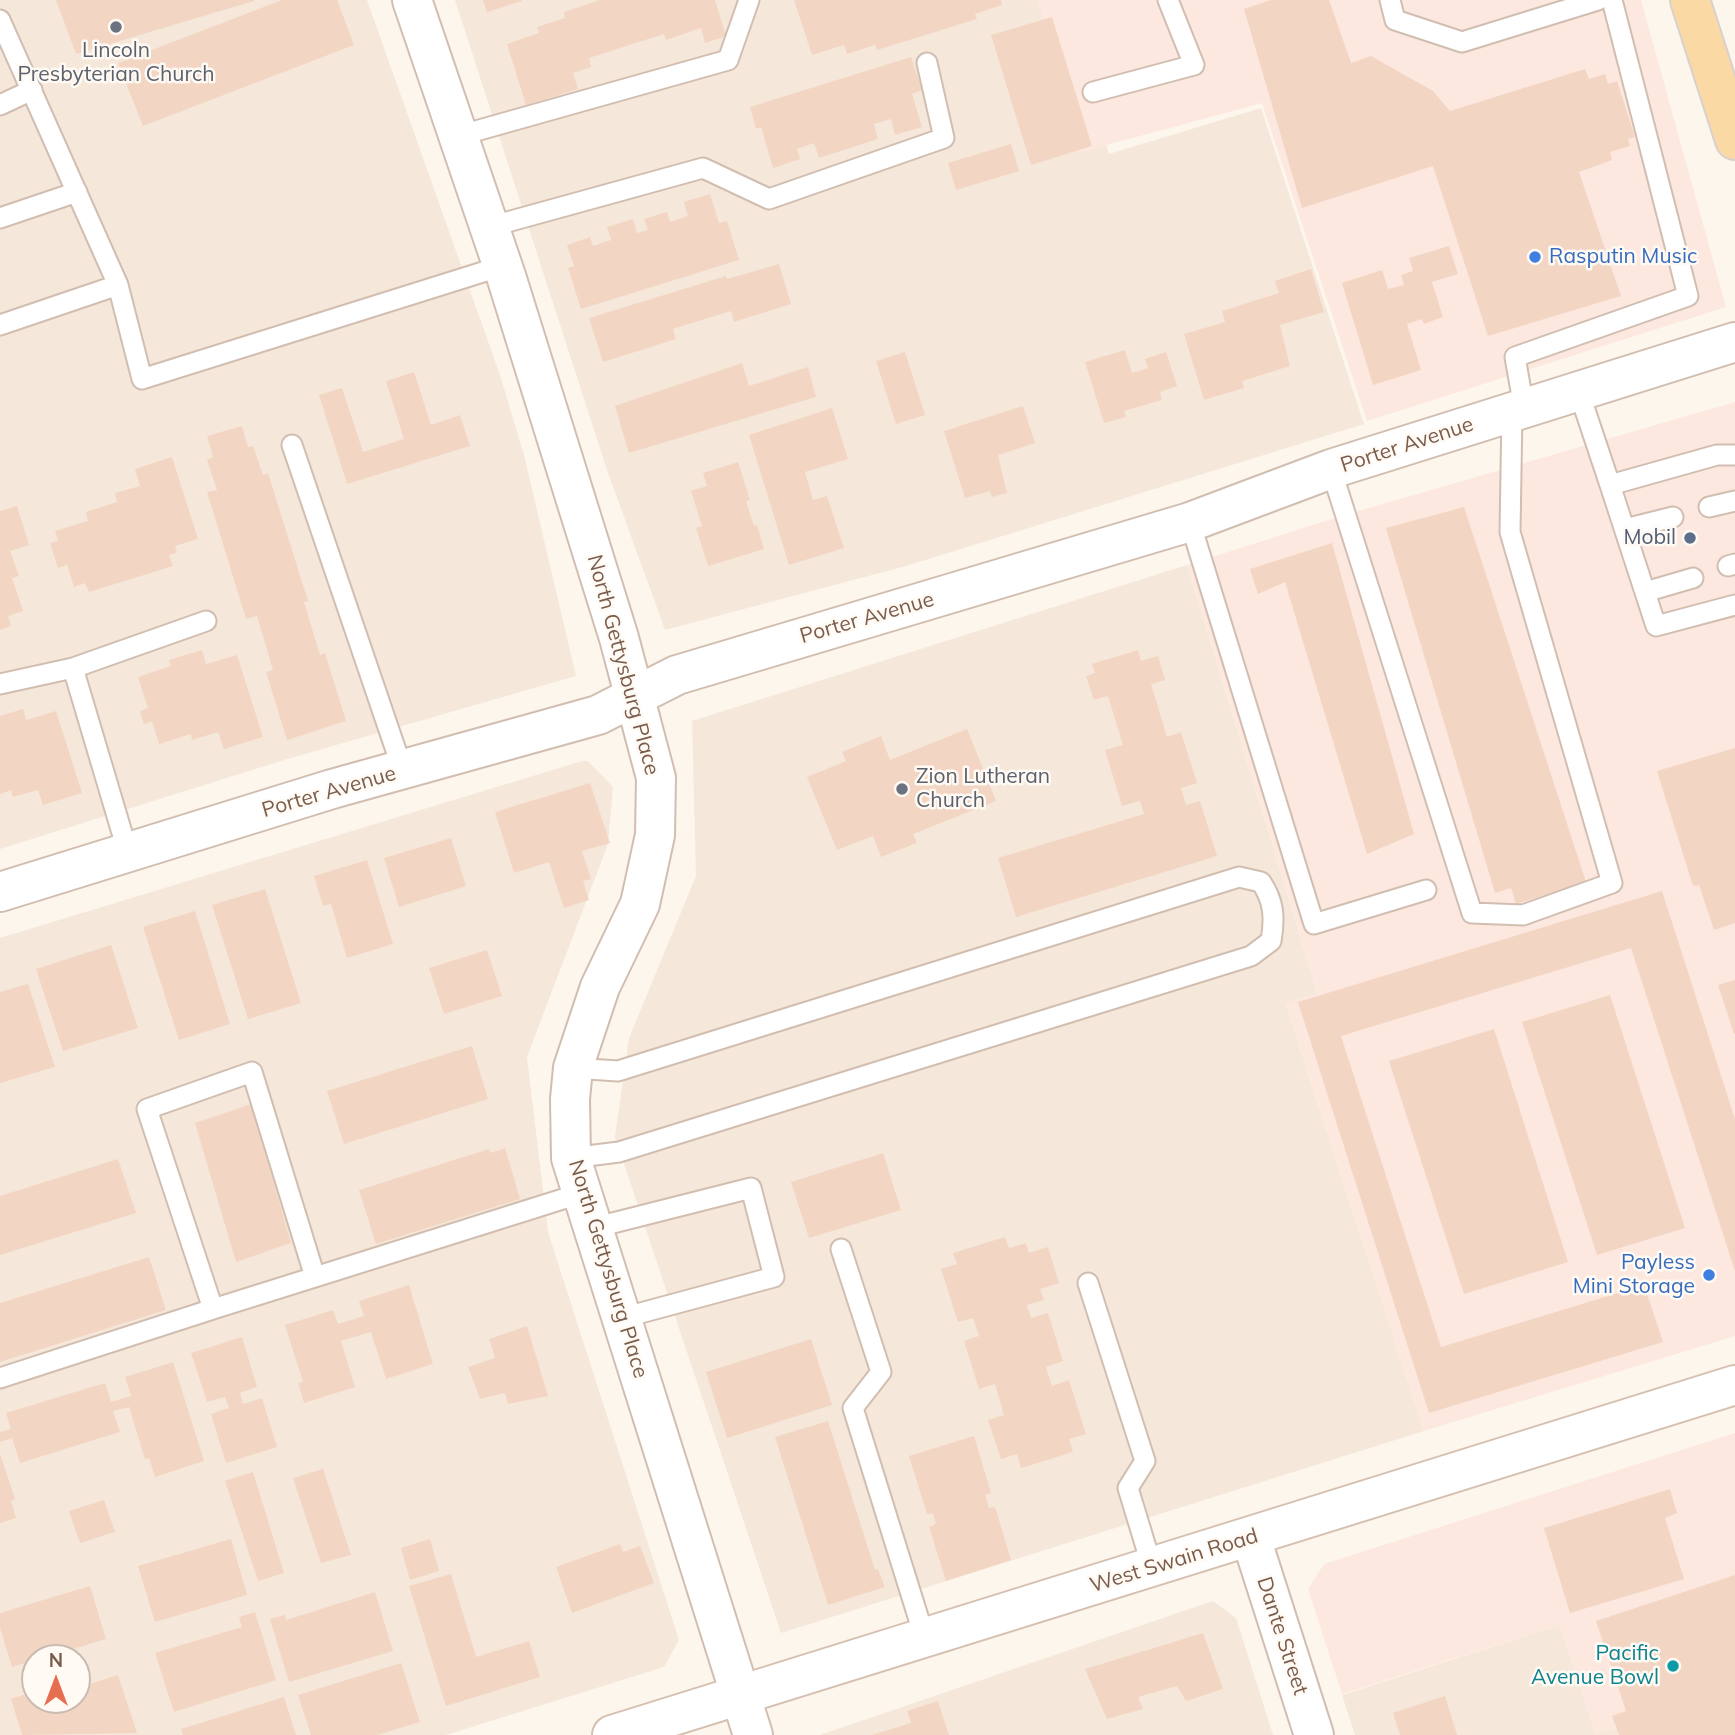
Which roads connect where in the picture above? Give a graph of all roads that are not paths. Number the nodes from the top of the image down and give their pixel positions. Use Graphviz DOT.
graph roads {
  1 [pos="412,0"];
  2 [pos="749,0"];
  3 [pos="1168,0"];
  4 [pos="1390,0"];
  5 [pos="1598,0"];
  6 [pos="1612,0"];
  7 [pos="1690,0"];
  8 [pos="0,20"];
  9 [pos="927,63"];
  10 [pos="32,90"];
  11 [pos="1093,92"];
  12 [pos="0,105"];
  13 [pos="458,136"];
  14 [pos="1735,139"];
  15 [pos="77,192"];
  16 [pos="0,218"];
  17 [pos="489,227"];
  18 [pos="502,266"];
  19 [pos="118,285"];
  20 [pos="0,324"];
  21 [pos="1735,342"];
  22 [pos="1579,392"];
  23 [pos="1518,410"];
  24 [pos="292,444"];
  25 [pos="1735,455"];
  26 [pos="1331,469"];
  27 [pos="1610,485"];
  28 [pos="1735,500"];
  29 [pos="1709,507"];
  30 [pos="1673,517"];
  31 [pos="1190,522"];
  32 [pos="1625,529"];
  33 [pos="1693,578"];
  34 [pos="1645,592"];
  35 [pos="1735,605"];
  36 [pos="206,621"];
  37 [pos="73,668"];
  38 [pos="0,684"];
  39 [pos="635,696"];
  40 [pos="402,771"];
  41 [pos="128,853"];
  42 [pos="1426,890"];
  43 [pos="0,892"];
  44 [pos="573,1068"];
  45 [pos="582,1193"];
  46 [pos="841,1249"];
  47 [pos="316,1277"];
  48 [pos="1088,1283"];
  49 [pos="214,1309"];
  50 [pos="622,1318"];
  51 [pos="0,1378"];
  52 [pos="1735,1385"];
  53 [pos="1251,1538"];
  54 [pos="1152,1567"];
  55 [pos="925,1639"];
  56 [pos="742,1696"];
  57 [pos="612,1735"];
  58 [pos="754,1735"];
  59 [pos="1314,1735"];
  1 -- 13 [label="street, North Gettysburg Place"];
  2 -- 13 [label="lane"];
  3 -- 11 [label="lane"];
  4 -- 5 [label="lane"];
  6 -- 23 [label="lane"];
  7 -- 14 [label="main road"];
  8 -- 10 [label="lane"];
  9 -- 17 [label="lane"];
  10 -- 12 [label="lane"];
  10 -- 15 [label="lane"];
  13 -- 17 [label="street, North Gettysburg Place"];
  15 -- 16 [label="lane"];
  15 -- 19 [label="lane"];
  17 -- 18 [label="street, North Gettysburg Place"];
  18 -- 19 [label="lane"];
  18 -- 39 [label="street, North Gettysburg Place"];
  19 -- 20 [label="lane"];
  21 -- 22 [label="street, Porter Avenue"];
  22 -- 23 [label="street, Porter Avenue"];
  22 -- 27 [label="lane"];
  23 -- 26 [label="street, Porter Avenue"];
  23 -- 26 [label="lane"];
  24 -- 40 [label="lane"];
  25 -- 27 [label="lane"];
  26 -- 31 [label="street, Porter Avenue"];
  27 -- 32 [label="lane"];
  28 -- 29 [label="lane"];
  30 -- 32 [label="lane"];
  31 -- 39 [label="street, Porter Avenue"];
  31 -- 42 [label="lane"];
  32 -- 34 [label="lane"];
  33 -- 34 [label="lane"];
  34 -- 35 [label="lane"];
  36 -- 37 [label="lane"];
  37 -- 38 [label="lane"];
  37 -- 41 [label="lane"];
  39 -- 40 [label="street, Porter Avenue"];
  39 -- 44 [label="street, North Gettysburg Place"];
  40 -- 41 [label="street, Porter Avenue"];
  41 -- 43 [label="street, Porter Avenue"];
  44 -- 45 [label="street, North Gettysburg Place"];
  44 -- 45 [label="lane"];
  45 -- 47 [label="lane"];
  45 -- 50 [label="street, North Gettysburg Place"];
  45 -- 50 [label="lane"];
  46 -- 55 [label="lane"];
  47 -- 49 [label="lane"];
  47 -- 49 [label="lane"];
  48 -- 54 [label="lane"];
  49 -- 51 [label="lane"];
  50 -- 56 [label="street, North Gettysburg Place"];
  52 -- 53 [label="street, West Swain Road"];
  53 -- 54 [label="street, West Swain Road"];
  53 -- 59 [label="street, Dante Street"];
  54 -- 55 [label="street, West Swain Road"];
  55 -- 56 [label="street, West Swain Road"];
  56 -- 57 [label="street, West Swain Road"];
  56 -- 58 [label="street, North Gettysburg Place"];
}
